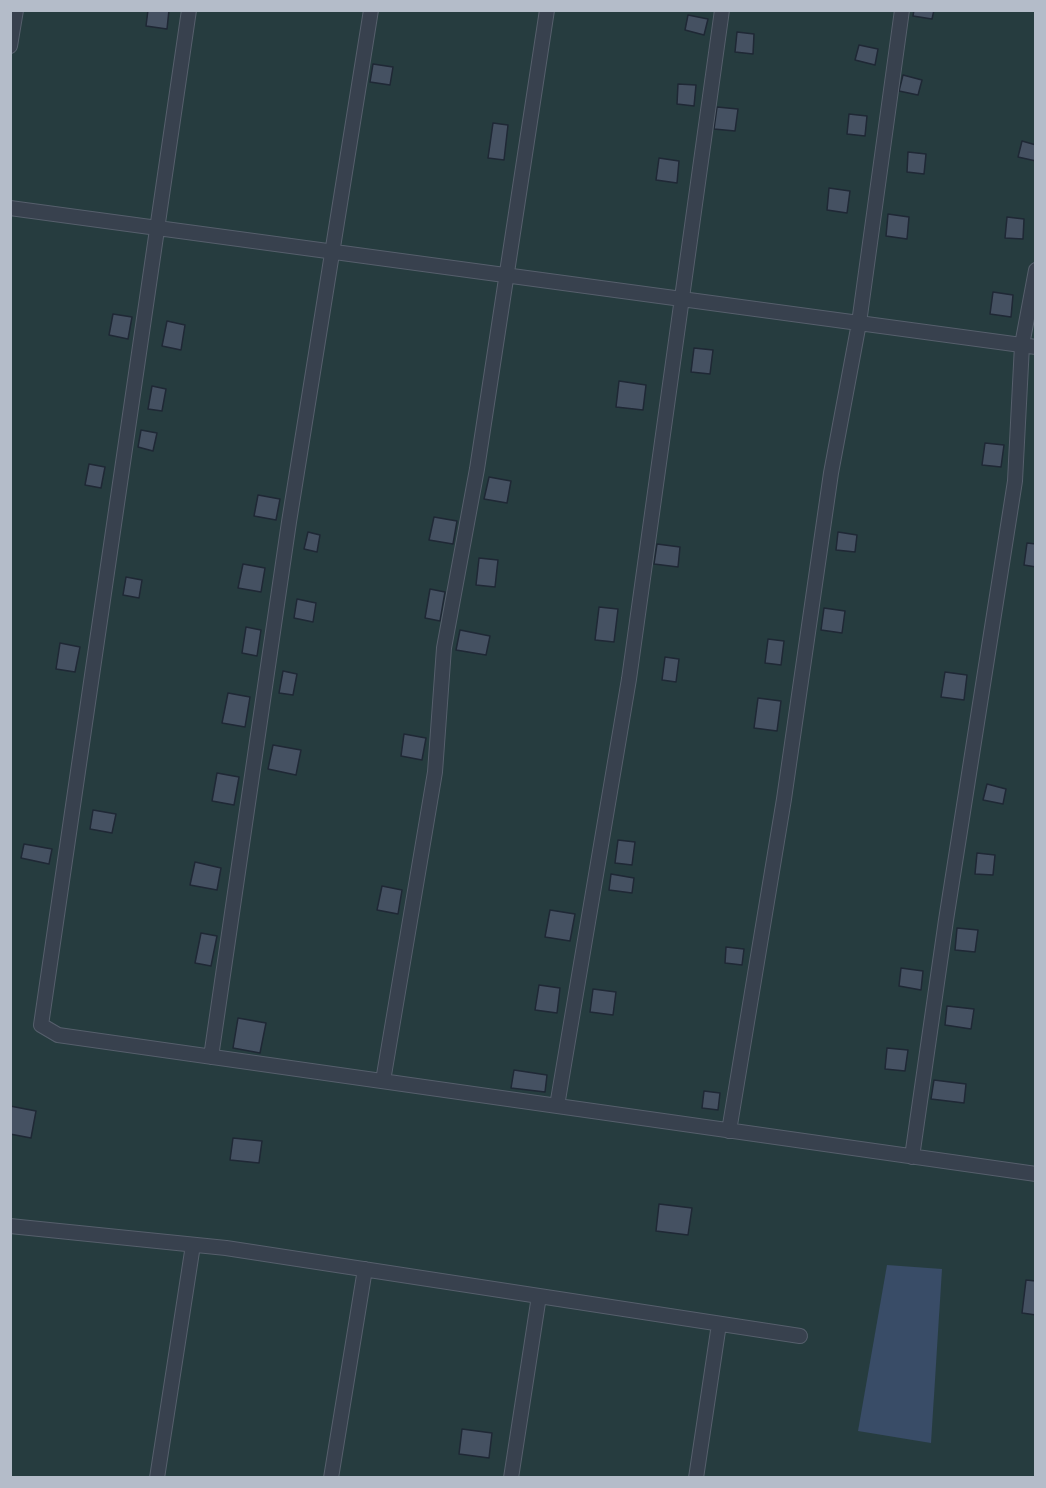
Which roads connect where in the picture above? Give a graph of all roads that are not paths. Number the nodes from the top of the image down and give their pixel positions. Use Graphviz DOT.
graph roads {
  1 [pos="16,10"];
  2 [pos="189,10"];
  3 [pos="371,10"];
  4 [pos="547,10"];
  5 [pos="722,10"];
  6 [pos="902,10"];
  7 [pos="10,46"];
  8 [pos="10,208"];
  9 [pos="157,228"];
  10 [pos="334,252"];
  11 [pos="1035,270"];
  12 [pos="508,275"];
  13 [pos="680,298"];
  14 [pos="859,323"];
  15 [pos="1029,346"];
  16 [pos="211,1057"];
  17 [pos="383,1081"];
  18 [pos="557,1106"];
  19 [pos="729,1131"];
  20 [pos="912,1157"];
  21 [pos="1035,1174"];
  22 [pos="10,1226"];
  23 [pos="193,1245"];
  24 [pos="365,1269"];
  25 [pos="539,1296"];
  26 [pos="719,1324"];
  27 [pos="800,1336"];
  28 [pos="158,1478"];
  29 [pos="331,1478"];
  30 [pos="511,1478"];
  31 [pos="696,1478"];
  1 -- 7 [label="lane"];
  2 -- 9 [label="lane"];
  3 -- 10 [label="lane"];
  4 -- 12 [label="lane"];
  5 -- 13 [label="lane"];
  6 -- 14 [label="lane"];
  8 -- 9 [label="lane"];
  9 -- 10 [label="lane"];
  9 -- 16 [label="lane"];
  10 -- 12 [label="lane"];
  10 -- 16 [label="lane"];
  11 -- 15 [label="lane"];
  12 -- 13 [label="lane"];
  12 -- 17 [label="lane"];
  13 -- 14 [label="lane"];
  13 -- 18 [label="lane"];
  14 -- 15 [label="lane"];
  14 -- 19 [label="lane"];
  15 -- 20 [label="lane"];
  16 -- 17 [label="lane"];
  17 -- 18 [label="lane"];
  18 -- 19 [label="lane"];
  19 -- 20 [label="lane"];
  20 -- 21 [label="lane"];
  22 -- 23 [label="lane"];
  23 -- 24 [label="lane"];
  23 -- 28 [label="lane"];
  24 -- 25 [label="lane"];
  24 -- 29 [label="lane"];
  25 -- 26 [label="lane"];
  25 -- 30 [label="lane"];
  26 -- 27 [label="lane"];
  26 -- 31 [label="lane"];
}
